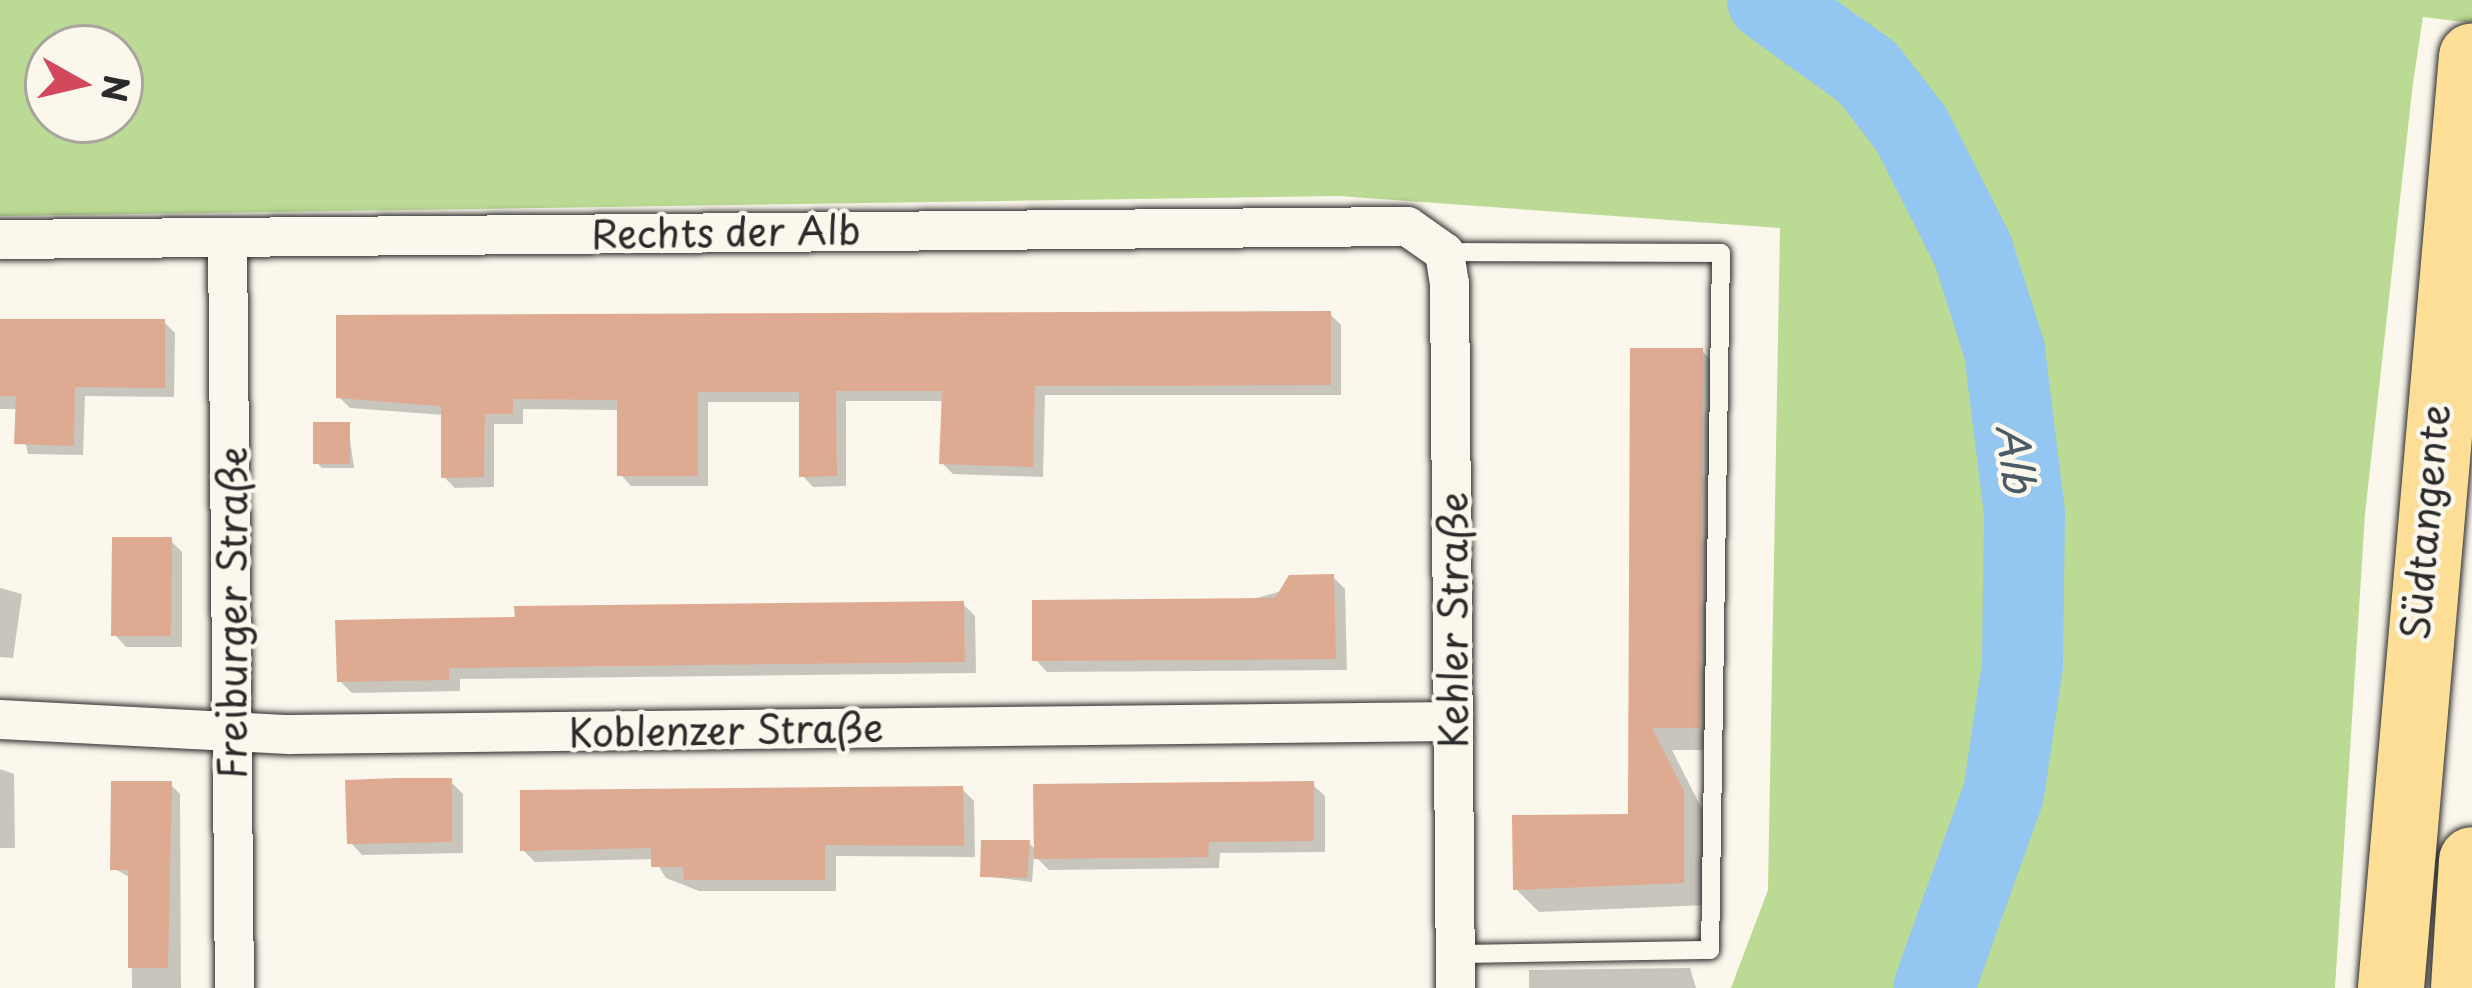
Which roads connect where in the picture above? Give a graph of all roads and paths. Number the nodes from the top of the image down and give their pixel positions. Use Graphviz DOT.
graph roads {
  1 [pos="2472,57"];
  2 [pos="227,237"];
  3 [pos="0,239"];
  4 [pos="1444,252"];
  5 [pos="0,718"];
  6 [pos="1453,721"];
  7 [pos="232,728"];
  8 [pos="2472,860"];
  9 [pos="1455,971"];
  10 [pos="234,988"];
  11 [pos="2390,988"];
  12 [pos="2464,988"];
  1 -- 11 [label="highway, Südtangente"];
  2 -- 3 [label="street, Rechts der Alb"];
  2 -- 4 [label="street, Rechts der Alb"];
  2 -- 7 [label="street, Freiburger Straße"];
  4 -- 6 [label="street, Kehler Straße"];
  4 -- 9 [label="lane"];
  5 -- 7 [label="street, Koblenzer Straße"];
  6 -- 7 [label="street, Koblenzer Straße"];
  6 -- 9 [label="street, Kehler Straße"];
  7 -- 10 [label="street, Freiburger Straße"];
  8 -- 12 [label="highway"];
}
